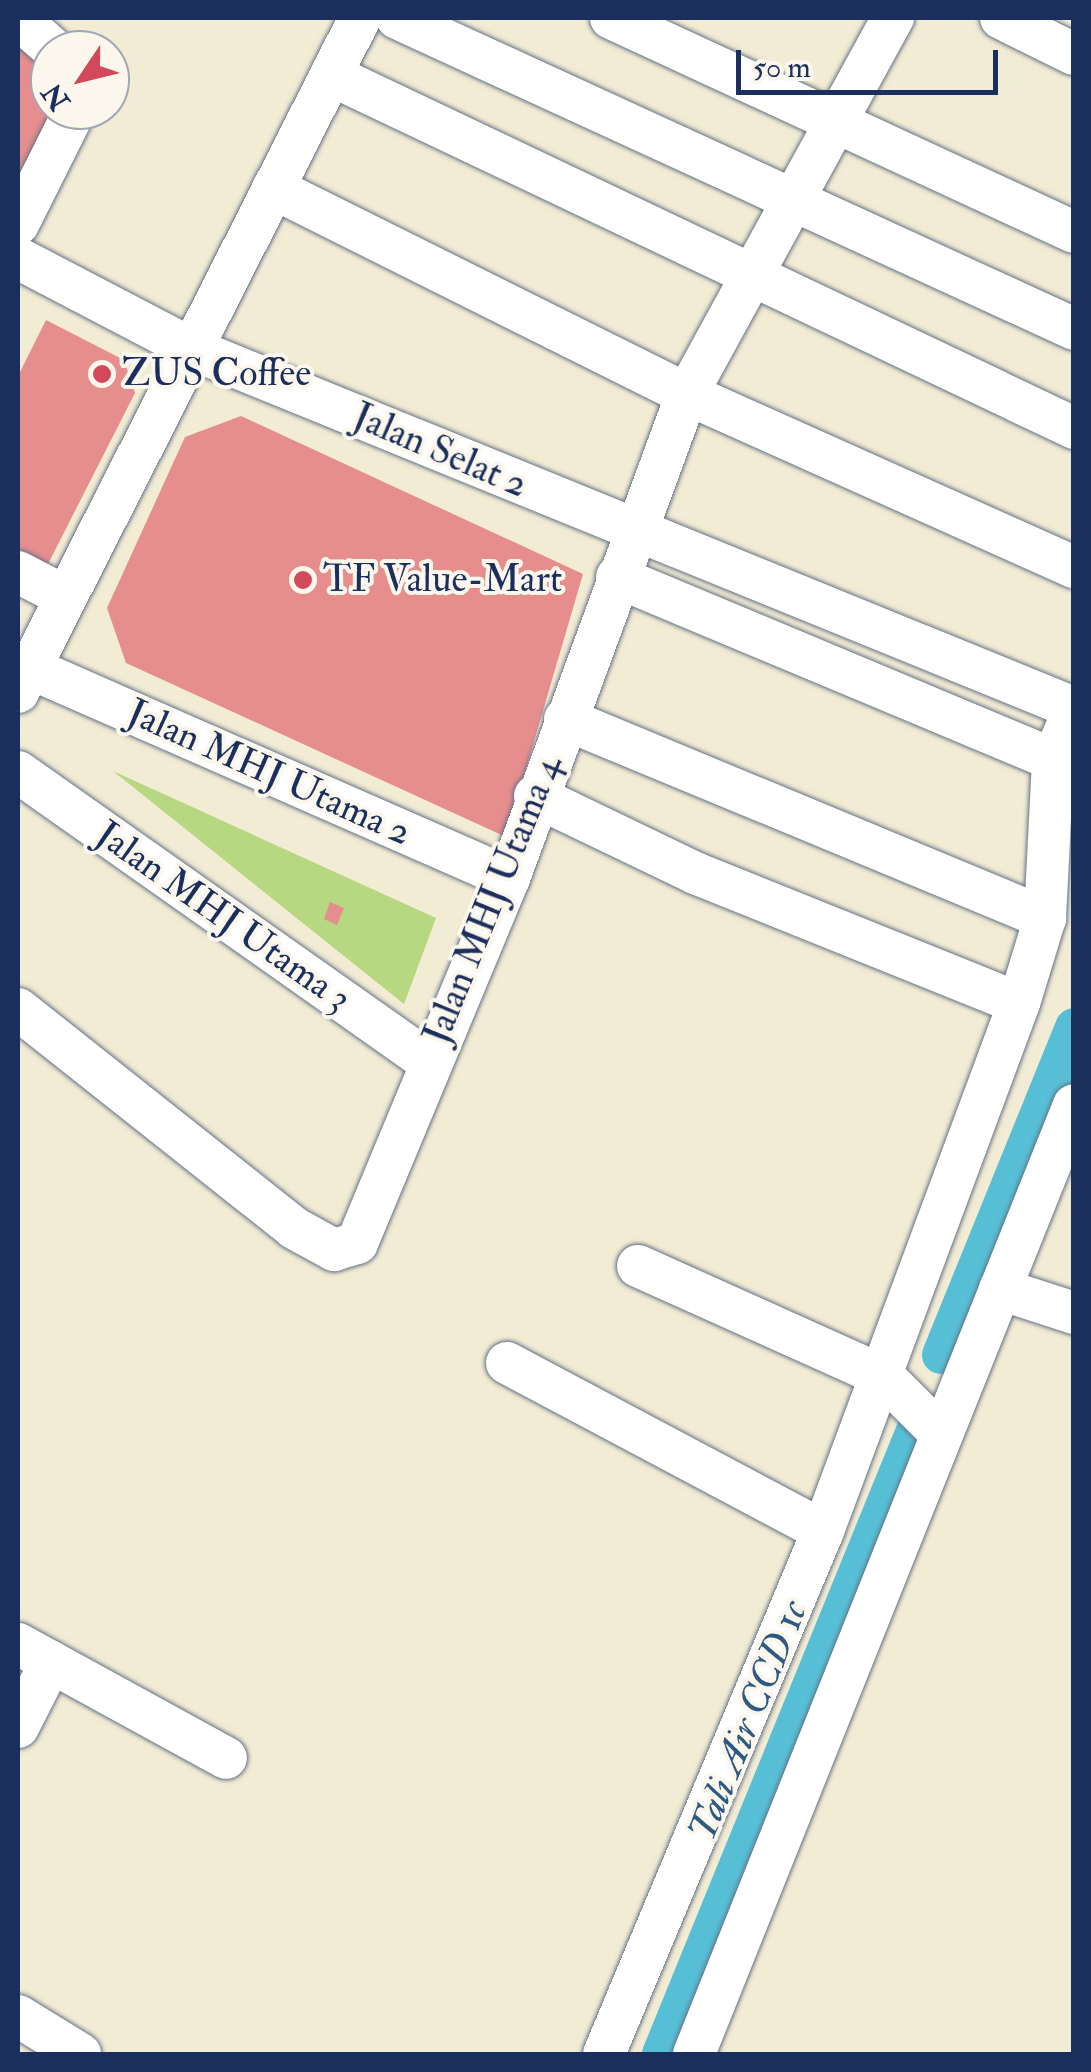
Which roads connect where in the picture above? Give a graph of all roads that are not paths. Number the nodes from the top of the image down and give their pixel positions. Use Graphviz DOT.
graph roads {
  1 [pos="360,18"];
  2 [pos="397,18"];
  3 [pos="611,18"];
  4 [pos="893,18"];
  5 [pos="1001,18"];
  6 [pos="677,30"];
  7 [pos="1074,54"];
  8 [pos="331,76"];
  9 [pos="835,122"];
  10 [pos="65,130"];
  11 [pos="274,188"];
  12 [pos="787,202"];
  13 [pos="18,224"];
  14 [pos="1074,232"];
  15 [pos="18,258"];
  16 [pos="747,272"];
  17 [pos="1074,329"];
  18 [pos="192,349"];
  19 [pos="688,394"];
  20 [pos="1074,428"];
  21 [pos="632,531"];
  22 [pos="1074,568"];
  23 [pos="18,572"];
  24 [pos="616,577"];
  25 [pos="66,597"];
  26 [pos="24,680"];
  27 [pos="1074,709"];
  28 [pos="565,719"];
  29 [pos="1053,759"];
  30 [pos="18,772"];
  31 [pos="536,796"];
  32 [pos="508,878"];
  33 [pos="1045,918"];
  34 [pos="1019,1004"];
  35 [pos="18,1009"];
  36 [pos="428,1061"];
  37 [pos="1074,1105"];
  38 [pos="638,1266"];
  39 [pos="1000,1289"];
  40 [pos="1074,1313"];
  41 [pos="508,1363"];
  42 [pos="883,1376"];
  43 [pos="939,1432"];
  44 [pos="823,1531"];
  45 [pos="34,1653"];
  46 [pos="18,1727"];
  47 [pos="226,1758"];
  48 [pos="18,2016"];
  49 [pos="80,2054"];
  50 [pos="604,2054"];
  51 [pos="694,2054"];
  1 -- 8 [label="street"];
  2 -- 12 [label="street"];
  3 -- 6 [label="street"];
  4 -- 9 [label="street, Jalan MHJ Utama 4"];
  5 -- 7 [label="street"];
  6 -- 9 [label="street"];
  8 -- 11 [label="street"];
  8 -- 16 [label="street"];
  9 -- 12 [label="street, Jalan MHJ Utama 4"];
  9 -- 14 [label="street"];
  10 -- 13 [label="street"];
  11 -- 18 [label="street"];
  11 -- 19 [label="street"];
  12 -- 16 [label="street, Jalan MHJ Utama 4"];
  12 -- 17 [label="street"];
  15 -- 18 [label="street, Jalan Selat 2"];
  16 -- 19 [label="street, Jalan MHJ Utama 4"];
  16 -- 20 [label="street"];
  18 -- 21 [label="street, Jalan Selat 2"];
  18 -- 25 [label="street"];
  19 -- 21 [label="street, Jalan MHJ Utama 4"];
  19 -- 22 [label="street"];
  21 -- 24 [label="street, Jalan MHJ Utama 4"];
  21 -- 27 [label="street, Jalan Selat 2"];
  23 -- 25 [label="street"];
  24 -- 28 [label="street, Jalan MHJ Utama 4"];
  24 -- 29 [label="street"];
  25 -- 26 [label="street"];
  26 -- 32 [label="street, Jalan MHJ Utama 2"];
  27 -- 29 [label="street"];
  28 -- 31 [label="street, Jalan MHJ Utama 4"];
  28 -- 33 [label="street"];
  29 -- 33 [label="street"];
  30 -- 36 [label="street, Jalan MHJ Utama 3"];
  31 -- 32 [label="street, Jalan MHJ Utama 4"];
  31 -- 34 [label="street"];
  32 -- 36 [label="street, Jalan MHJ Utama 4"];
  33 -- 34 [label="street"];
  34 -- 42 [label="street"];
  35 -- 36 [label="street, Jalan MHJ Utama 4"];
  37 -- 39 [label="street"];
  38 -- 42 [label="street"];
  39 -- 40 [label="street"];
  39 -- 43 [label="street"];
  41 -- 44 [label="street"];
  42 -- 43 [label="street"];
  42 -- 44 [label="street"];
  43 -- 51 [label="street"];
  44 -- 50 [label="street"];
  45 -- 46 [label="street"];
  45 -- 47 [label="street"];
  48 -- 49 [label="street"];
}
